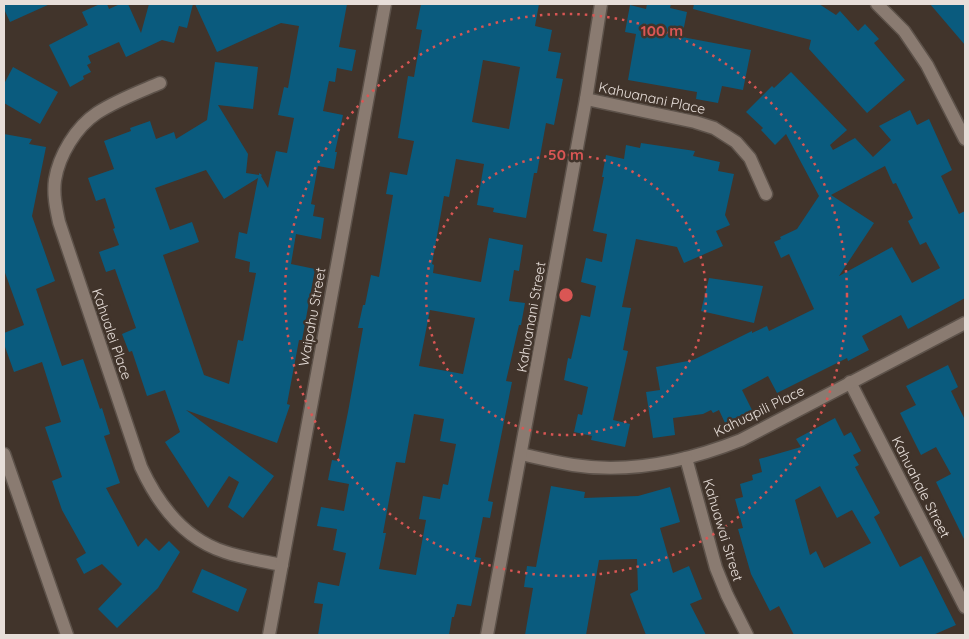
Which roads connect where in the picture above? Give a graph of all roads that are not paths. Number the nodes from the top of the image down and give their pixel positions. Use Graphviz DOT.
graph roads {
  1 [pos="385,4"];
  2 [pos="601,4"];
  3 [pos="878,4"];
  4 [pos="160,82"];
  5 [pos="586,99"];
  6 [pos="965,139"];
  7 [pos="766,194"];
  8 [pos="965,323"];
  9 [pos="850,382"];
  10 [pos="4,454"];
  11 [pos="521,454"];
  12 [pos="686,458"];
  13 [pos="282,565"];
  14 [pos="965,607"];
  15 [pos="67,635"];
  16 [pos="269,635"];
  17 [pos="487,635"];
  18 [pos="747,635"];
  1 -- 13 [label="street, Waipahu Street"];
  2 -- 5 [label="street, Kahuanani Street"];
  3 -- 6 [label="street"];
  4 -- 13 [label="street, Kahualei Place"];
  5 -- 7 [label="street, Kahuanani Place"];
  5 -- 11 [label="street, Kahuanani Street"];
  8 -- 9 [label="street, Kahuapili Place"];
  9 -- 12 [label="street, Kahuapili Place"];
  9 -- 14 [label="street, Kahuahale Street"];
  10 -- 15 [label="street"];
  11 -- 12 [label="street, Kahuapili Place"];
  11 -- 17 [label="street, Kahuanani Street"];
  12 -- 18 [label="street, Kahuawai Street"];
  13 -- 16 [label="street, Waipahu Street"];
}
